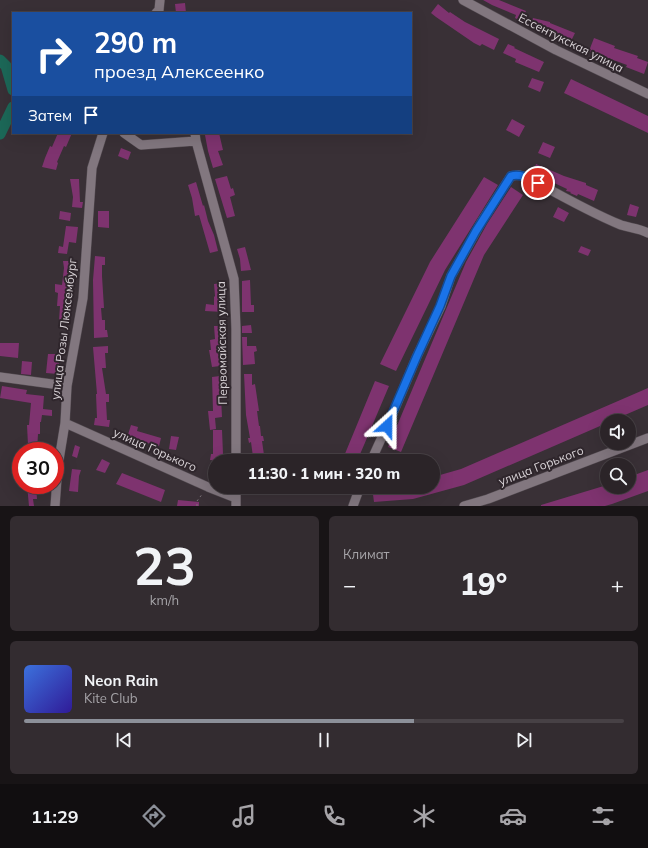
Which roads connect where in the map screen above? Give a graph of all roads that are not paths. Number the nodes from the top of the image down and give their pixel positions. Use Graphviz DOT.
graph roads {
  1 [pos="160,0"];
  2 [pos="463,0"];
  3 [pos="157,12"];
  4 [pos="648,94"];
  5 [pos="103,134"];
  6 [pos="125,134"];
  7 [pos="195,137"];
  8 [pos="648,233"];
  9 [pos="0,378"];
  10 [pos="67,386"];
  11 [pos="65,423"];
  12 [pos="648,438"];
  13 [pos="236,454"];
  14 [pos="374,454"];
  15 [pos="357,494"];
  16 [pos="236,502"];
  17 [pos="55,506"];
  18 [pos="353,506"];
  19 [pos="464,506"];
  1 -- 3 [label="street"];
  2 -- 4 [label="street, Ессентукская улица"];
  5 -- 10 [label="street, улица Розы Люксембург"];
  6 -- 7 [label="street"];
  7 -- 13 [label="street, Первомайская улица"];
  8 -- 14 [label="street"];
  9 -- 10 [label="street"];
  10 -- 11 [label="street, улица Розы Люксембург"];
  11 -- 16 [label="street, улица Горького"];
  11 -- 17 [label="street, улица Розы Люксембург"];
  12 -- 19 [label="street, улица Горького"];
  15 -- 18 [label="street"];
}
